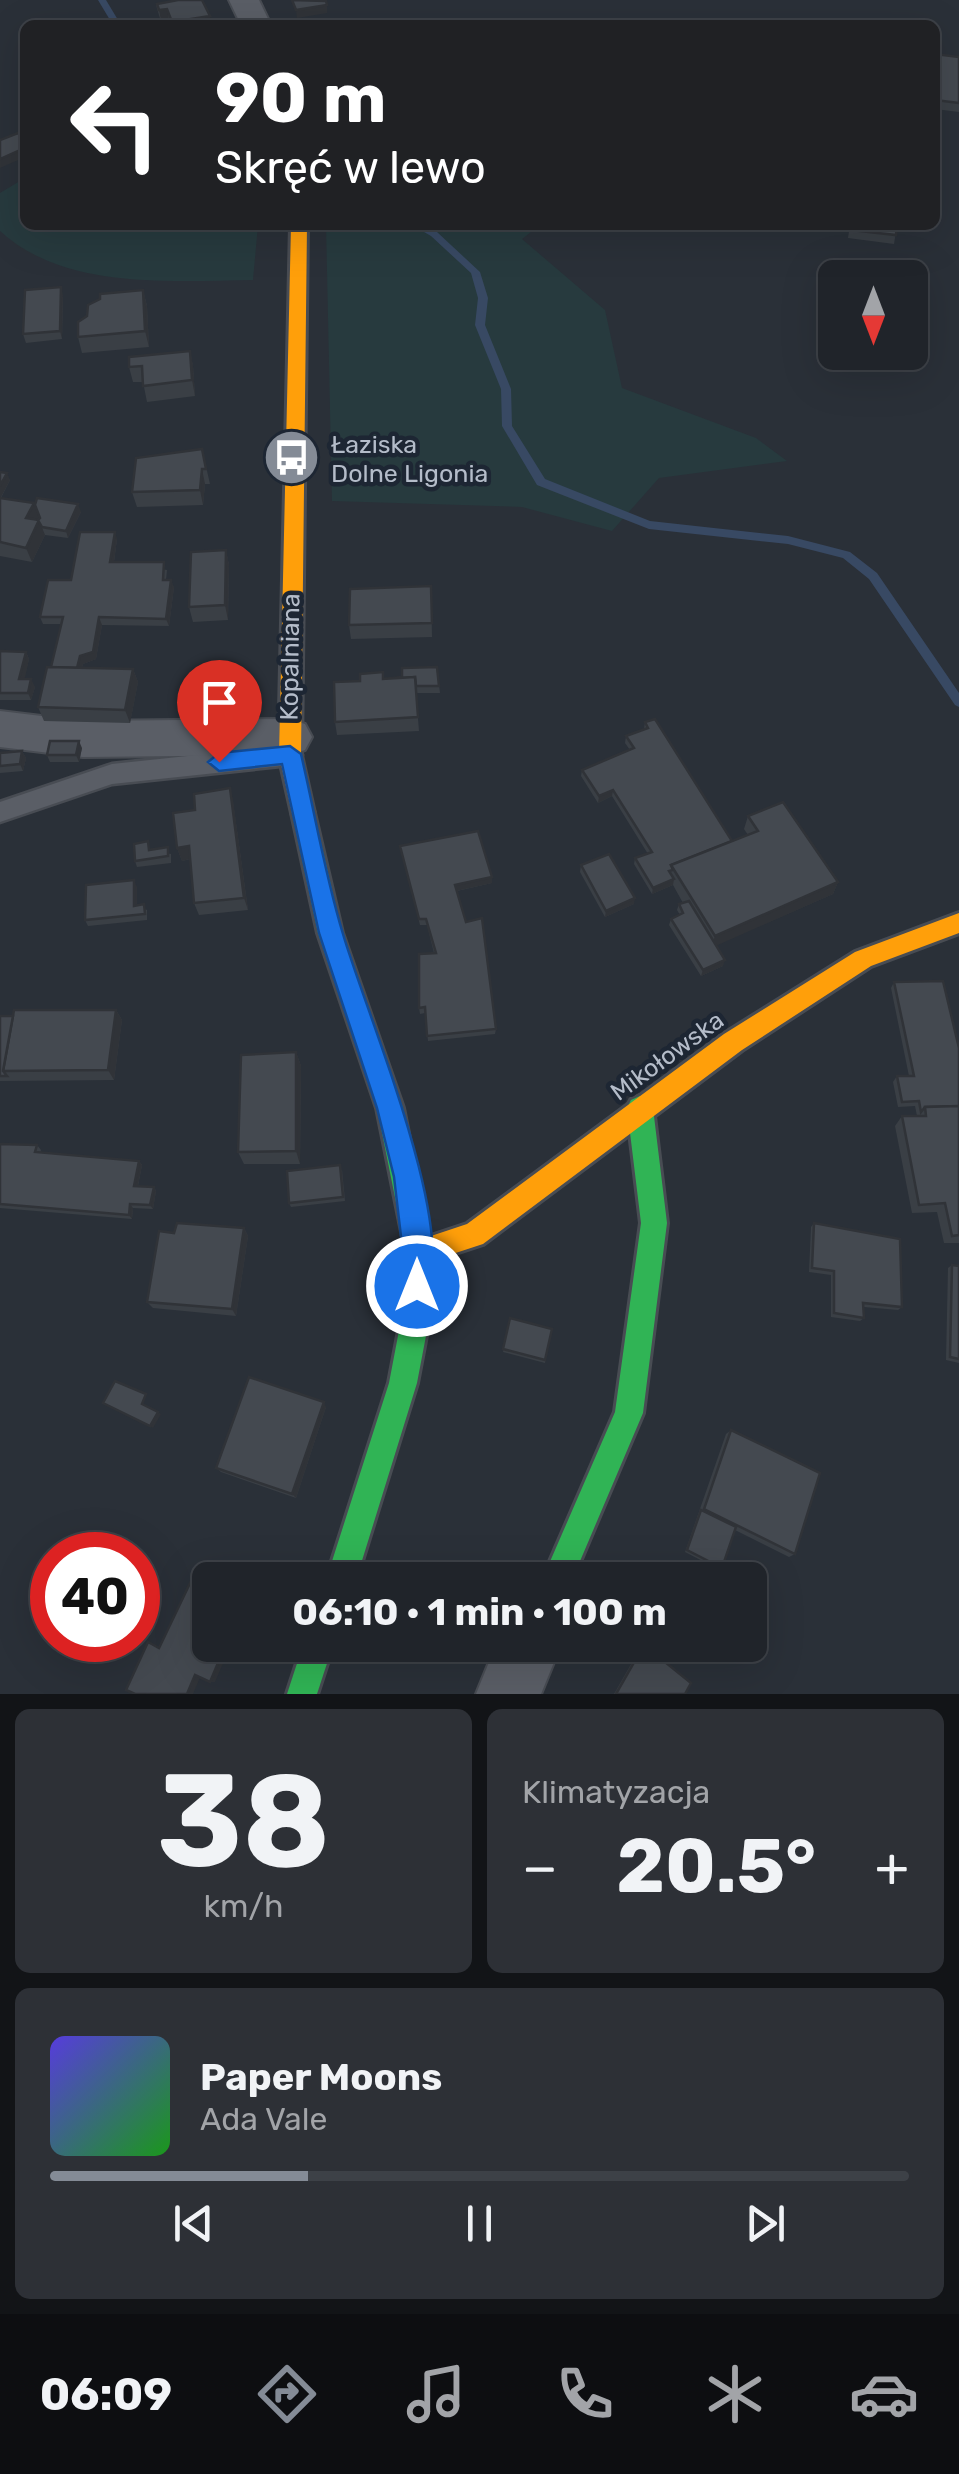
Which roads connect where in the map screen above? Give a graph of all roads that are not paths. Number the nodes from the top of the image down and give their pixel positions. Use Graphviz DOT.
graph roads {
  1 [pos="299,237"];
  2 [pos="0,729"];
  3 [pos="290,746"];
  4 [pos="0,812"];
  5 [pos="959,924"];
  6 [pos="640,1108"];
  7 [pos="420,1252"];
  8 [pos="346,1562"];
  9 [pos="565,1562"];
  10 [pos="312,1662"];
  11 [pos="522,1662"];
  12 [pos="302,1694"];
  13 [pos="508,1694"];
  1 -- 3 [label="street, Kopalniana"];
  2 -- 3 [label="street"];
  3 -- 4 [label="lane"];
  3 -- 7 [label="street, Kopalniana"];
  5 -- 6 [label="street, Mikołowska"];
  6 -- 7 [label="street, Mikołowska"];
  6 -- 9 [label="street"];
  7 -- 8 [label="street, Kopalniana"];
  10 -- 12 [label="street"];
  11 -- 13 [label="street"];
}
